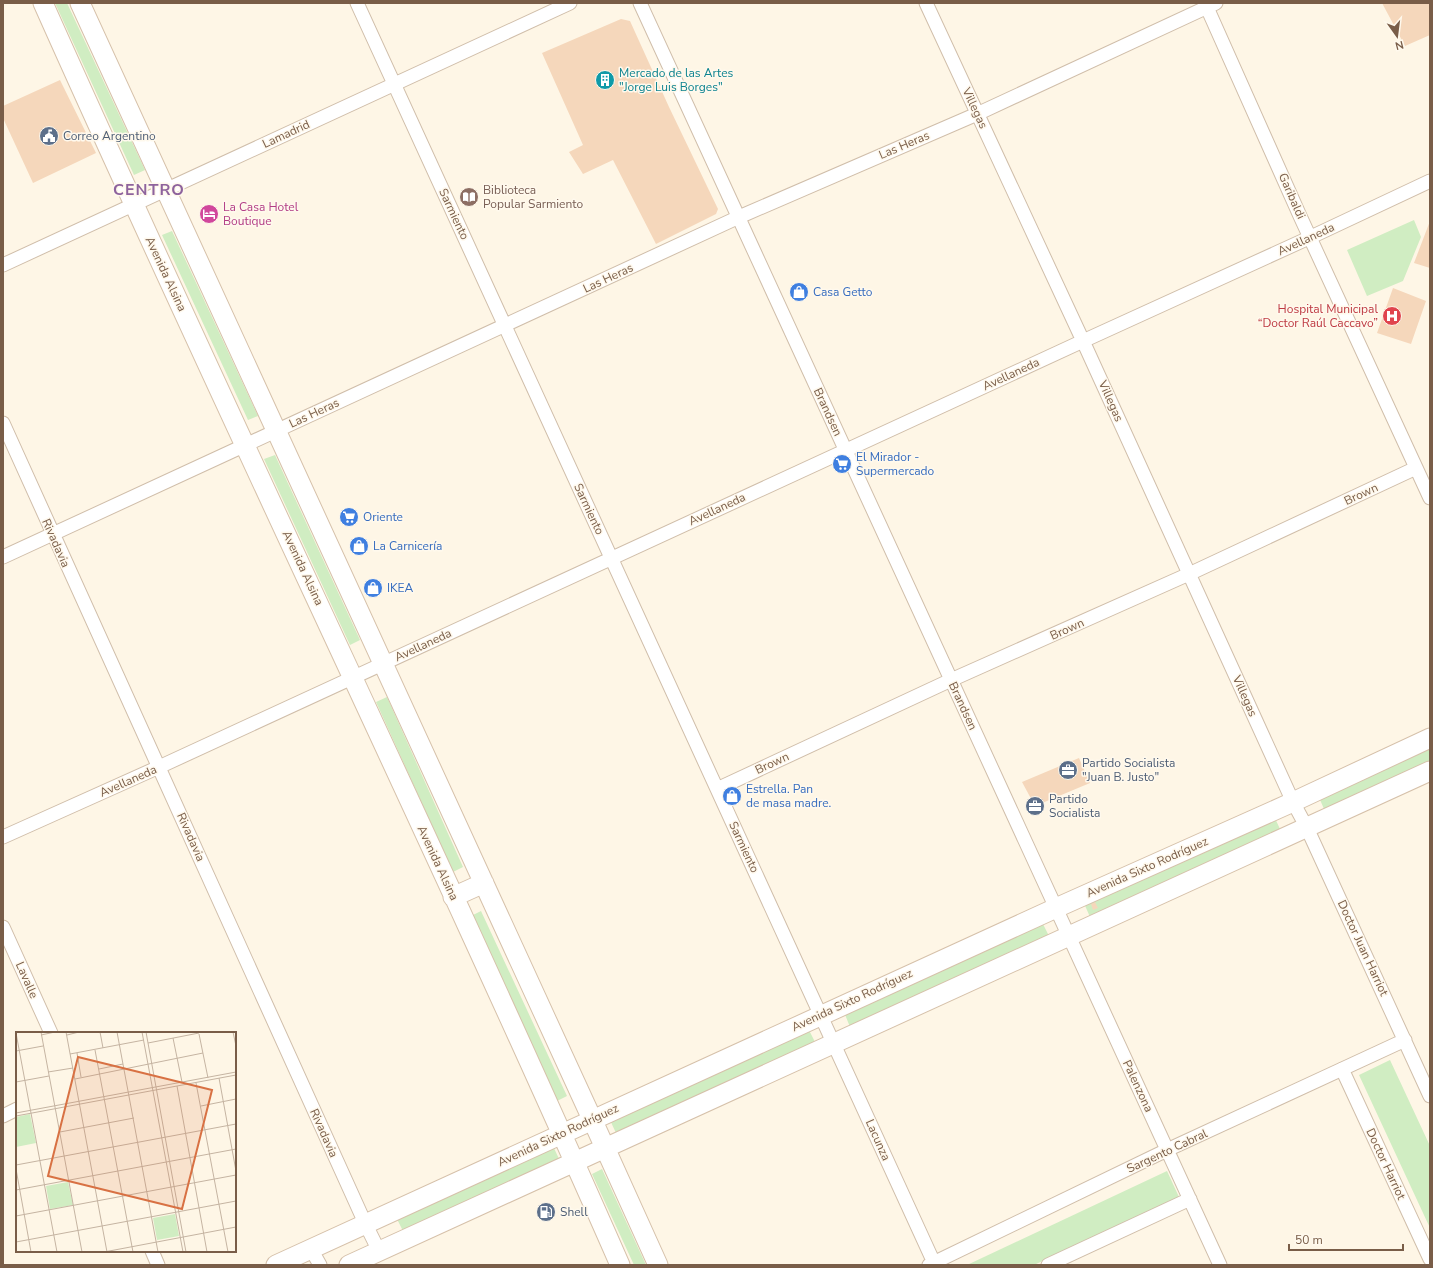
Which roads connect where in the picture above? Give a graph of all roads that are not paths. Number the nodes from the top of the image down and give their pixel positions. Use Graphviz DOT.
graph roads {
  1 [pos="43,3"];
  2 [pos="80,3"];
  3 [pos="357,3"];
  4 [pos="570,3"];
  5 [pos="640,3"];
  6 [pos="926,3"];
  7 [pos="1209,4"];
  8 [pos="394,84"];
  9 [pos="978,114"];
  10 [pos="1430,180"];
  11 [pos="166,190"];
  12 [pos="133,205"];
  13 [pos="739,217"];
  14 [pos="1311,238"];
  15 [pos="3,265"];
  16 [pos="504,325"];
  17 [pos="1083,341"];
  18 [pos="3,423"];
  19 [pos="276,431"];
  20 [pos="246,445"];
  21 [pos="845,450"];
  22 [pos="1416,468"];
  23 [pos="1430,498"];
  24 [pos="52,534"];
  25 [pos="3,557"];
  26 [pos="611,558"];
  27 [pos="1189,574"];
  28 [pos="383,663"];
  29 [pos="353,677"];
  30 [pos="951,680"];
  31 [pos="1430,738"];
  32 [pos="159,767"];
  33 [pos="1430,771"];
  34 [pos="717,789"];
  35 [pos="1293,802"];
  36 [pos="1307,828"];
  37 [pos="3,837"];
  38 [pos="484,883"];
  39 [pos="453,897"];
  40 [pos="1056,908"];
  41 [pos="3,927"];
  42 [pos="1069,935"];
  43 [pos="821,1015"];
  44 [pos="51,1032"];
  45 [pos="1405,1040"];
  46 [pos="834,1043"];
  47 [pos="1342,1069"];
  48 [pos="1430,1096"];
  49 [pos="16,1110"];
  50 [pos="3,1116"];
  51 [pos="592,1119"];
  52 [pos="561,1134"];
  53 [pos="605,1148"];
  54 [pos="1167,1150"];
  55 [pos="575,1163"];
  56 [pos="1190,1199"];
  57 [pos="365,1223"];
  58 [pos="379,1251"];
  59 [pos="152,1252"];
  60 [pos="315,1257"];
  61 [pos="1430,1259"];
  62 [pos="933,1264"];
  63 [pos="158,1265"];
  64 [pos="276,1265"];
  65 [pos="349,1265"];
  66 [pos="620,1265"];
  67 [pos="658,1265"];
  68 [pos="1048,1265"];
  69 [pos="1220,1265"];
  1 -- 12 [label="main road, Avenida Alsina"];
  2 -- 11 [label="main road"];
  3 -- 8 [label="street, Sarmiento"];
  4 -- 8 [label="street, Lamadrid"];
  5 -- 13 [label="street, Brandsen"];
  6 -- 9 [label="street, Villegas"];
  7 -- 9 [label="street, Las Heras"];
  7 -- 14 [label="street, Garibaldi"];
  8 -- 11 [label="street, Lamadrid"];
  8 -- 16 [label="street, Sarmiento"];
  9 -- 13 [label="street, Las Heras"];
  9 -- 17 [label="street, Villegas"];
  10 -- 14 [label="street, Avellaneda"];
  11 -- 12 [label="street, Lamadrid"];
  11 -- 19 [label="main road"];
  12 -- 15 [label="street, Lamadrid"];
  12 -- 20 [label="main road, Avenida Alsina"];
  13 -- 16 [label="street, Las Heras"];
  13 -- 21 [label="street, Brandsen"];
  14 -- 17 [label="street, Avellaneda"];
  14 -- 22 [label="street, Garibaldi"];
  16 -- 19 [label="street, Las Heras"];
  16 -- 26 [label="street, Sarmiento"];
  17 -- 21 [label="street, Avellaneda"];
  17 -- 27 [label="street, Villegas"];
  18 -- 24 [label="street, Rivadavia"];
  19 -- 20 [label="street, Las Heras"];
  19 -- 28 [label="main road"];
  20 -- 24 [label="street, Las Heras"];
  20 -- 29 [label="main road, Avenida Alsina"];
  21 -- 26 [label="street, Avellaneda"];
  21 -- 30 [label="street, Brandsen"];
  22 -- 23 [label="street, Garibaldi"];
  22 -- 27 [label="street, Brown"];
  24 -- 25 [label="street, Las Heras"];
  24 -- 32 [label="street, Rivadavia"];
  26 -- 28 [label="street, Avellaneda"];
  26 -- 34 [label="street, Sarmiento"];
  27 -- 30 [label="street, Brown"];
  27 -- 35 [label="street, Villegas"];
  28 -- 29 [label="street, Avellaneda"];
  28 -- 38 [label="main road"];
  29 -- 32 [label="street, Avellaneda"];
  29 -- 39 [label="main road, Avenida Alsina"];
  30 -- 34 [label="street, Brown"];
  30 -- 40 [label="street, Brandsen"];
  31 -- 35 [label="main road, Avenida Sixto Rodríguez"];
  32 -- 37 [label="street, Avellaneda"];
  32 -- 57 [label="street, Rivadavia"];
  33 -- 36 [label="main road"];
  34 -- 43 [label="street, Sarmiento"];
  35 -- 36 [label="street, Doctor Juan Harriot"];
  35 -- 40 [label="main road, Avenida Sixto Rodríguez"];
  36 -- 42 [label="main road"];
  36 -- 45 [label="street, Doctor Juan Harriot"];
  38 -- 39 [label="main road"];
  38 -- 51 [label="main road"];
  39 -- 52 [label="main road, Avenida Alsina"];
  40 -- 42 [label="street, Palenzona"];
  40 -- 43 [label="main road, Avenida Sixto Rodríguez"];
  41 -- 44 [label="street, Lavalle"];
  42 -- 46 [label="main road"];
  42 -- 54 [label="street, Palenzona"];
  43 -- 46 [label="street, Lacunza"];
  43 -- 51 [label="main road, Avenida Sixto Rodríguez"];
  45 -- 47 [label="street, Sargento Cabral"];
  45 -- 48 [label="street, Doctor Juan Harriot"];
  46 -- 53 [label="main road"];
  46 -- 62 [label="street, Lacunza"];
  47 -- 54 [label="street, Sargento Cabral"];
  47 -- 61 [label="street, Doctor Harriot"];
  49 -- 50 [label="street"];
  51 -- 52 [label="main road, Avenida Sixto Rodríguez"];
  51 -- 53 [label="main road"];
  52 -- 55 [label="main road, Avenida Alsina"];
  52 -- 57 [label="main road, Avenida Sixto Rodríguez"];
  53 -- 55 [label="main road"];
  53 -- 67 [label="main road"];
  54 -- 56 [label="street, Palenzona"];
  54 -- 62 [label="street, Sargento Cabral"];
  55 -- 58 [label="main road"];
  55 -- 66 [label="main road, Avenida Alsina"];
  56 -- 68 [label="street"];
  56 -- 69 [label="street, Palenzona"];
  57 -- 58 [label="street, Rivadavia"];
  57 -- 60 [label="main road, Avenida Sixto Rodríguez"];
  58 -- 65 [label="main road"];
  59 -- 63 [label="street"];
  60 -- 64 [label="main road, Avenida Sixto Rodríguez"];
}
